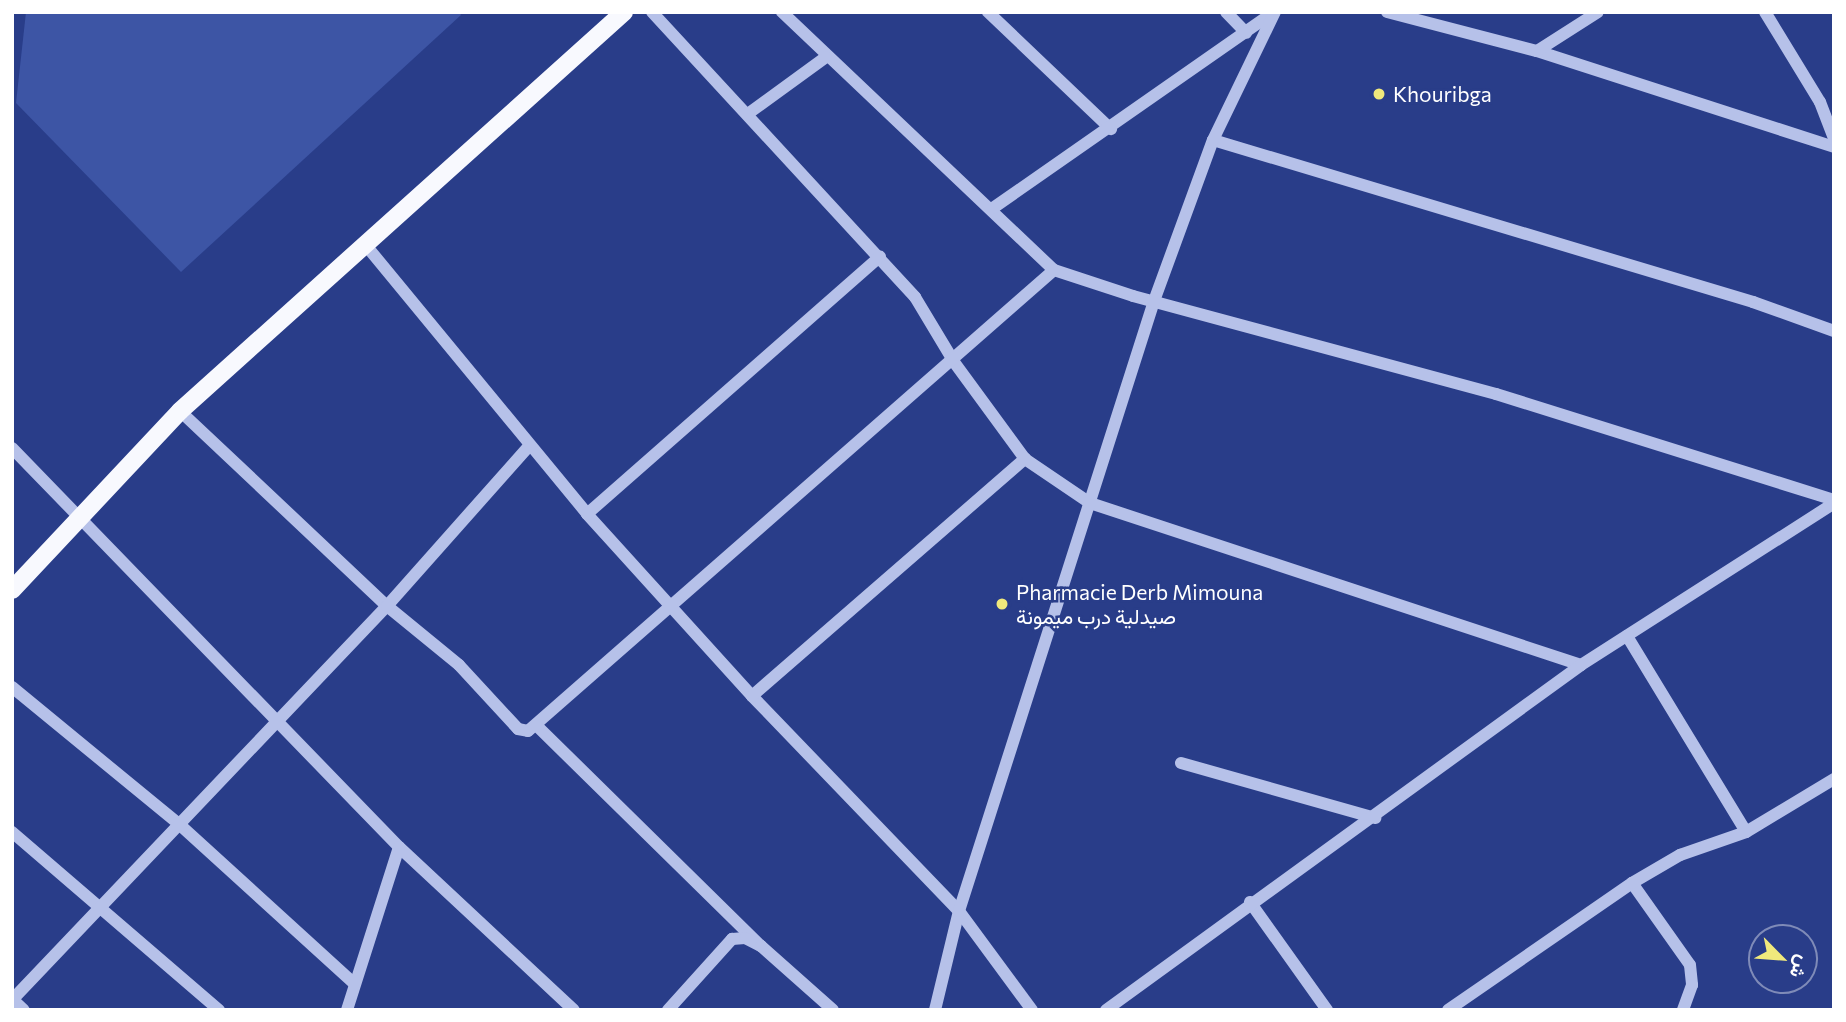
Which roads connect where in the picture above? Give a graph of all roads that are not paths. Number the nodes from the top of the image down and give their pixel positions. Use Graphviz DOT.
graph roads {
  1 [pos="624,12"];
  2 [pos="652,12"];
  3 [pos="782,12"];
  4 [pos="988,12"];
  5 [pos="1226,12"];
  6 [pos="1275,12"];
  7 [pos="1387,12"];
  8 [pos="1598,12"];
  9 [pos="1765,12"];
  10 [pos="1246,33"];
  11 [pos="1537,51"];
  12 [pos="826,57"];
  13 [pos="749,113"];
  14 [pos="1111,129"];
  15 [pos="1834,138"];
  16 [pos="1213,140"];
  17 [pos="1834,147"];
  18 [pos="993,208"];
  19 [pos="363,243"];
  20 [pos="880,257"];
  21 [pos="1054,270"];
  22 [pos="1154,301"];
  23 [pos="1834,331"];
  24 [pos="954,362"];
  25 [pos="180,411"];
  26 [pos="530,445"];
  27 [pos="12,448"];
  28 [pos="1025,459"];
  29 [pos="1834,501"];
  30 [pos="1090,503"];
  31 [pos="587,514"];
  32 [pos="78,517"];
  33 [pos="12,590"];
  34 [pos="387,606"];
  35 [pos="668,607"];
  36 [pos="1627,636"];
  37 [pos="1581,665"];
  38 [pos="12,687"];
  39 [pos="751,696"];
  40 [pos="278,720"];
  41 [pos="537,726"];
  42 [pos="1181,763"];
  43 [pos="1834,779"];
  44 [pos="1375,818"];
  45 [pos="180,825"];
  46 [pos="12,832"];
  47 [pos="1746,832"];
  48 [pos="399,847"];
  49 [pos="1632,883"];
  50 [pos="1250,902"];
  51 [pos="99,907"];
  52 [pos="959,911"];
  53 [pos="761,946"];
  54 [pos="355,984"];
  55 [pos="12,999"];
  56 [pos="23,1010"];
  57 [pos="219,1010"];
  58 [pos="347,1010"];
  59 [pos="574,1010"];
  60 [pos="668,1010"];
  61 [pos="833,1010"];
  62 [pos="935,1010"];
  63 [pos="1032,1010"];
  64 [pos="1106,1010"];
  65 [pos="1327,1010"];
  66 [pos="1448,1010"];
  67 [pos="1683,1010"];
  1 -- 19 [label="main road"];
  2 -- 13 [label="street"];
  3 -- 12 [label="street"];
  4 -- 14 [label="street"];
  5 -- 10 [label="street"];
  6 -- 10 [label="street"];
  6 -- 16 [label="street"];
  7 -- 11 [label="street"];
  8 -- 11 [label="street"];
  9 -- 15 [label="street"];
  10 -- 14 [label="street"];
  11 -- 17 [label="street"];
  12 -- 13 [label="street"];
  12 -- 18 [label="street"];
  13 -- 20 [label="street"];
  14 -- 18 [label="street"];
  16 -- 22 [label="street"];
  16 -- 23 [label="street"];
  18 -- 21 [label="street"];
  19 -- 25 [label="main road"];
  19 -- 26 [label="street"];
  20 -- 24 [label="street"];
  20 -- 31 [label="street"];
  21 -- 22 [label="street"];
  21 -- 24 [label="street"];
  22 -- 29 [label="street"];
  22 -- 30 [label="street"];
  24 -- 28 [label="street"];
  24 -- 35 [label="street"];
  25 -- 32 [label="main road"];
  25 -- 34 [label="street"];
  26 -- 31 [label="street"];
  26 -- 34 [label="street"];
  27 -- 32 [label="street"];
  28 -- 30 [label="street"];
  28 -- 39 [label="street"];
  29 -- 36 [label="street"];
  30 -- 37 [label="street"];
  30 -- 52 [label="street"];
  31 -- 35 [label="street"];
  32 -- 33 [label="main road"];
  32 -- 40 [label="street"];
  34 -- 40 [label="street"];
  34 -- 41 [label="street"];
  35 -- 39 [label="street"];
  35 -- 41 [label="street"];
  36 -- 37 [label="street"];
  36 -- 47 [label="street"];
  37 -- 44 [label="street"];
  38 -- 45 [label="street"];
  39 -- 52 [label="street"];
  40 -- 45 [label="street"];
  40 -- 48 [label="street"];
  41 -- 53 [label="street"];
  42 -- 44 [label="street"];
  43 -- 47 [label="street"];
  44 -- 50 [label="street"];
  45 -- 51 [label="street"];
  45 -- 54 [label="street"];
  46 -- 51 [label="street"];
  47 -- 49 [label="street"];
  48 -- 54 [label="street"];
  48 -- 59 [label="street"];
  49 -- 66 [label="street"];
  49 -- 67 [label="street"];
  50 -- 64 [label="street"];
  50 -- 65 [label="street"];
  51 -- 55 [label="street"];
  51 -- 57 [label="street"];
  52 -- 62 [label="street"];
  52 -- 63 [label="street"];
  53 -- 60 [label="street"];
  53 -- 61 [label="street"];
  54 -- 58 [label="street"];
  55 -- 56 [label="street"];
}
